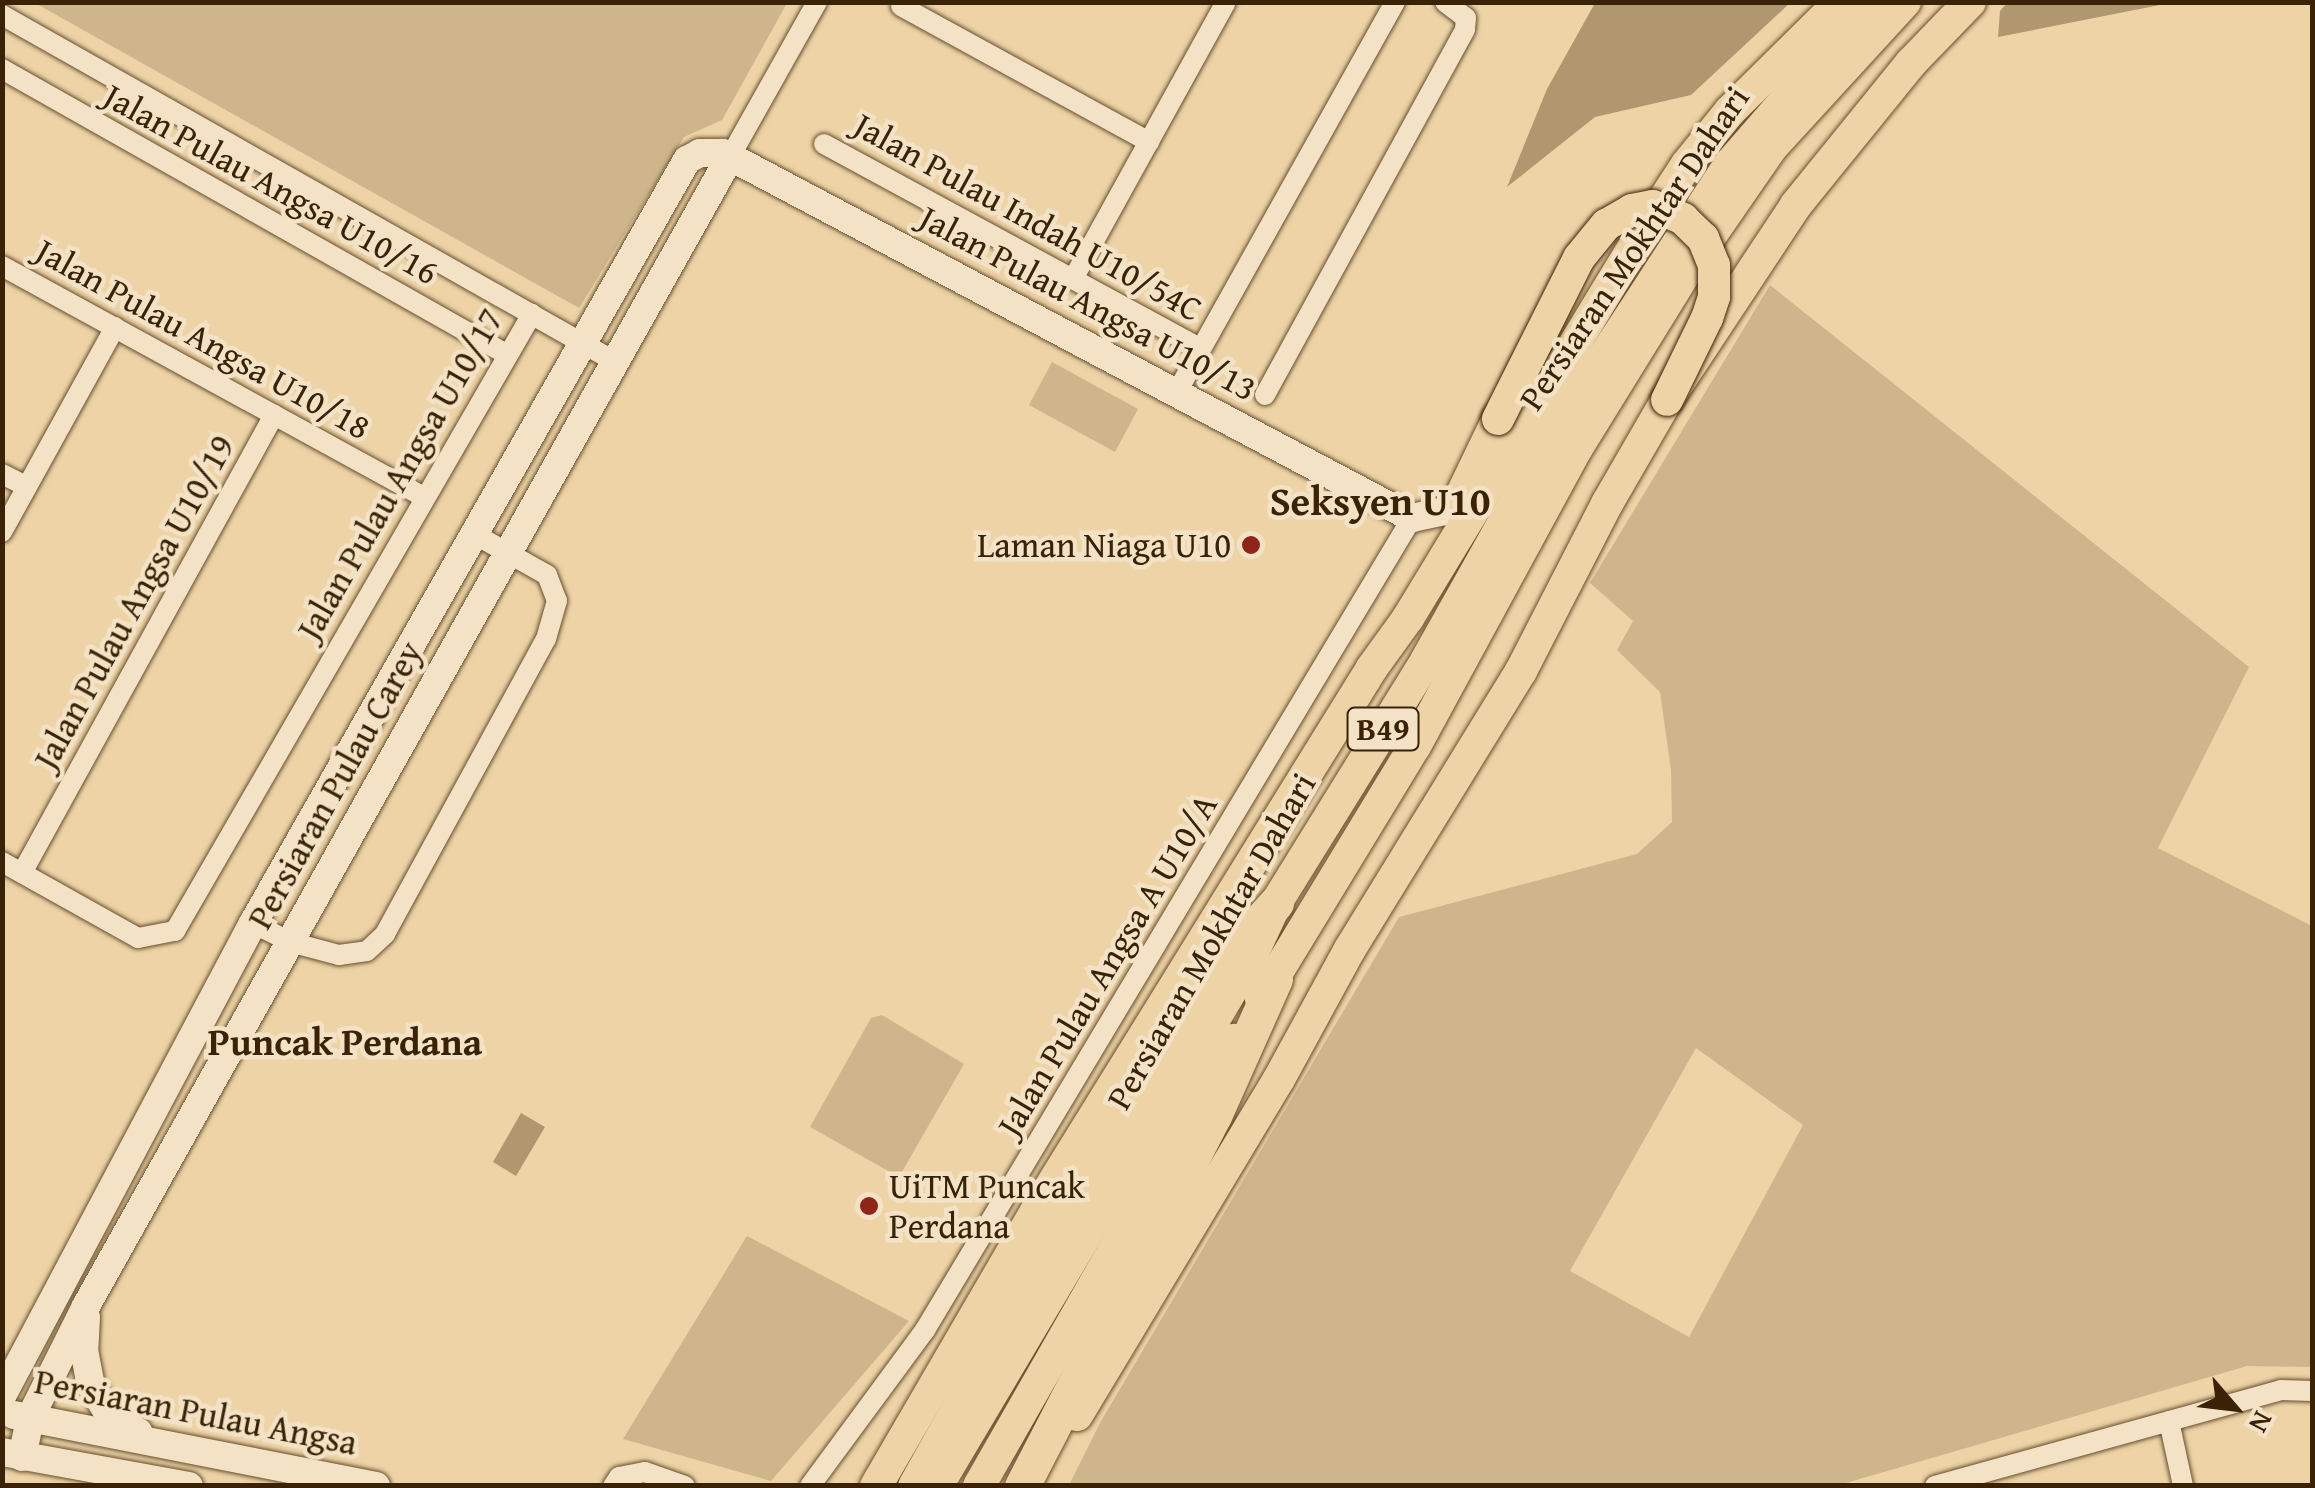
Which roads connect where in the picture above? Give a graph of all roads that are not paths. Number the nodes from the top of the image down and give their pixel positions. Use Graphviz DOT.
graph roads {
  1 [pos="817,2"];
  2 [pos="1395,2"];
  3 [pos="1445,2"];
  4 [pos="1840,2"];
  5 [pos="1871,2"];
  6 [pos="1905,2"];
  7 [pos="1970,2"];
  8 [pos="901,6"];
  9 [pos="1217,6"];
  10 [pos="2,15"];
  11 [pos="2,69"];
  12 [pos="1149,142"];
  13 [pos="824,144"];
  14 [pos="730,157"];
  15 [pos="2,266"];
  16 [pos="1073,279"];
  17 [pos="532,314"];
  18 [pos="114,327"];
  19 [pos="584,344"];
  20 [pos="1200,348"];
  21 [pos="508,355"];
  22 [pos="614,361"];
  23 [pos="1177,392"];
  24 [pos="1265,395"];
  25 [pos="1668,400"];
  26 [pos="274,415"];
  27 [pos="2,474"];
  28 [pos="27,487"];
  29 [pos="425,498"];
  30 [pos="1454,510"];
  31 [pos="1412,518"];
  32 [pos="2,532"];
  33 [pos="476,535"];
  34 [pos="508,553"];
  35 [pos="1372,668"];
  36 [pos="2,862"];
  37 [pos="22,873"];
  38 [pos="1276,903"];
  39 [pos="253,923"];
  40 [pos="290,942"];
  41 [pos="1275,979"];
  42 [pos="86,1306"];
  43 [pos="29,1338"];
  44 [pos="2,1366"];
  45 [pos="2312,1391"];
  46 [pos="2,1396"];
  47 [pos="16,1415"];
  48 [pos="2169,1421"];
  49 [pos="155,1440"];
  50 [pos="12,1454"];
  51 [pos="189,1486"];
  52 [pos="376,1486"];
  53 [pos="613,1486"];
  54 [pos="685,1486"];
  55 [pos="810,1486"];
  56 [pos="876,1486"];
  57 [pos="914,1486"];
  58 [pos="937,1486"];
  59 [pos="979,1486"];
  60 [pos="1022,1486"];
  61 [pos="1036,1486"];
  62 [pos="1935,1486"];
  63 [pos="2183,1486"];
  1 -- 14 [label="street"];
  2 -- 20 [label="street"];
  3 -- 24 [label="street"];
  4 -- 35 [label="main road, B49"];
  5 -- 38 [label="main road, Persiaran Mokhtar Dahari / B49"];
  6 -- 41 [label="main road, Persiaran Mokhtar Dahari / B49"];
  7 -- 25 [label="main road"];
  8 -- 12 [label="street"];
  9 -- 12 [label="street"];
  10 -- 17 [label="street, Jalan Pulau Angsa U10/17"];
  11 -- 21 [label="street, Jalan Pulau Angsa U10/16"];
  12 -- 16 [label="street"];
  13 -- 16 [label="street, Jalan Pulau Indah U10/54C"];
  14 -- 19 [label="street, Persiaran Pulau Carey"];
  14 -- 22 [label="street, Persiaran Pulau Carey"];
  14 -- 23 [label="street, Jalan Pulau Angsa U10/13"];
  15 -- 18 [label="street, Jalan Pulau Angsa U10/18"];
  16 -- 20 [label="street, Jalan Pulau Indah U10/54C"];
  17 -- 19 [label="street"];
  17 -- 21 [label="street, Jalan Pulau Angsa U10/17"];
  18 -- 26 [label="street, Jalan Pulau Angsa U10/18"];
  18 -- 28 [label="street"];
  19 -- 22 [label="street"];
  19 -- 33 [label="street, Persiaran Pulau Carey"];
  20 -- 23 [label="street"];
  21 -- 29 [label="street, Jalan Pulau Angsa U10/17"];
  22 -- 34 [label="street, Persiaran Pulau Carey"];
  23 -- 31 [label="street, Jalan Pulau Angsa U10/13"];
  25 -- 30 [label="main road, bridge"];
  25 -- 61 [label="main road"];
  26 -- 29 [label="street, Jalan Pulau Angsa U10/18"];
  26 -- 37 [label="street, Jalan Pulau Angsa U10/19"];
  27 -- 28 [label="street"];
  28 -- 32 [label="street"];
  29 -- 37 [label="street, Jalan Pulau Angsa U10/17"];
  30 -- 31 [label="street"];
  30 -- 35 [label="main road"];
  31 -- 55 [label="street, Jalan Pulau Angsa A U10/A"];
  33 -- 34 [label="street"];
  33 -- 39 [label="street, Persiaran Pulau Carey"];
  34 -- 40 [label="street, Persiaran Pulau Carey"];
  34 -- 40 [label="street"];
  35 -- 56 [label="main road, B49"];
  36 -- 37 [label="street"];
  38 -- 57 [label="highway"];
  38 -- 58 [label="main road, Persiaran Mokhtar Dahari / B49"];
  39 -- 40 [label="street"];
  39 -- 43 [label="street, Persiaran Pulau Carey"];
  40 -- 42 [label="street, Persiaran Pulau Carey"];
  41 -- 59 [label="main road, Persiaran Mokhtar Dahari / B49"];
  41 -- 60 [label="highway"];
  42 -- 47 [label="street, Persiaran Pulau Carey"];
  42 -- 49 [label="street"];
  43 -- 44 [label="street"];
  43 -- 46 [label="street, Persiaran Pulau Carey"];
  45 -- 48 [label="street"];
  47 -- 49 [label="street, Persiaran Pulau Angsa"];
  47 -- 50 [label="street, Persiaran Pulau Carey"];
  48 -- 62 [label="street"];
  48 -- 63 [label="street"];
  49 -- 52 [label="street, Persiaran Pulau Angsa"];
  50 -- 51 [label="street"];
  53 -- 54 [label="street"];
}
